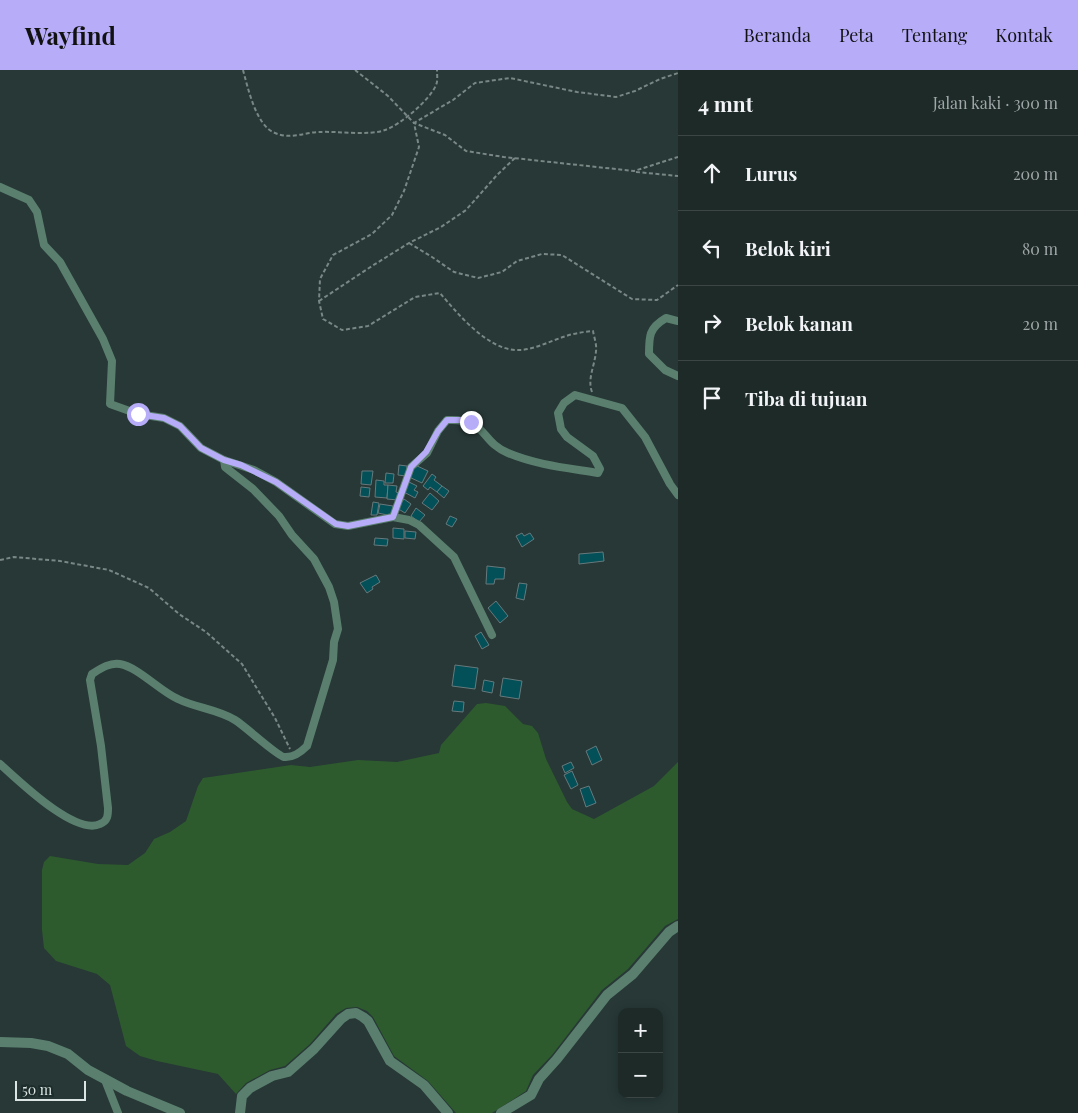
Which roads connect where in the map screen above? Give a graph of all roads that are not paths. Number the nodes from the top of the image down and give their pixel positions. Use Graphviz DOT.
graph roads {
  1 [pos="0,187"];
  2 [pos="678,321"];
  3 [pos="678,376"];
  4 [pos="224,460"];
  5 [pos="678,496"];
  6 [pos="393,517"];
  7 [pos="492,635"];
  8 [pos="0,764"];
  9 [pos="678,926"];
  10 [pos="0,1042"];
  11 [pos="104,1080"];
  12 [pos="118,1113"];
  13 [pos="180,1113"];
  14 [pos="240,1113"];
  15 [pos="448,1113"];
  16 [pos="501,1113"];
  1 -- 4 [label="street"];
  2 -- 3 [label="street"];
  4 -- 6 [label="street"];
  4 -- 8 [label="street"];
  5 -- 6 [label="street"];
  6 -- 7 [label="street"];
  9 -- 16 [label="street"];
  10 -- 11 [label="street"];
  11 -- 12 [label="street"];
  11 -- 13 [label="street"];
  14 -- 15 [label="street"];
}
